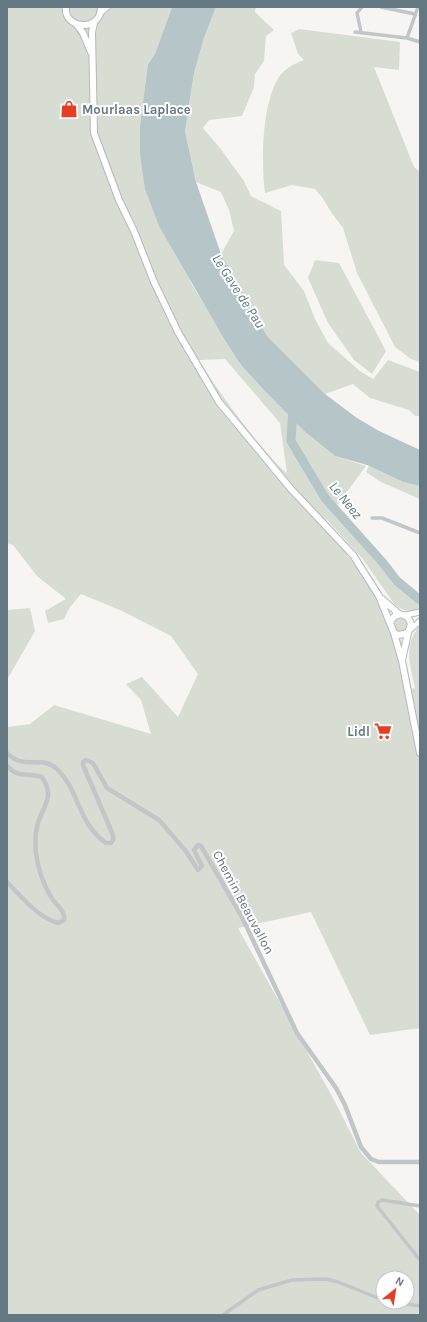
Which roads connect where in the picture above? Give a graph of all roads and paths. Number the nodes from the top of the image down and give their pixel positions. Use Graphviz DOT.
graph roads {
  1 [pos="66,7"];
  2 [pos="107,7"];
  3 [pos="362,7"];
  4 [pos="381,7"];
  5 [pos="418,7"];
  6 [pos="101,10"];
  7 [pos="415,14"];
  8 [pos="94,23"];
  9 [pos="77,25"];
  10 [pos="355,32"];
  11 [pos="361,32"];
  12 [pos="407,38"];
  13 [pos="420,42"];
  14 [pos="92,56"];
  15 [pos="372,518"];
  16 [pos="420,533"];
  17 [pos="379,596"];
  18 [pos="420,612"];
  19 [pos="399,614"];
  20 [pos="406,615"];
  21 [pos="420,621"];
  22 [pos="390,623"];
  23 [pos="409,631"];
  24 [pos="394,633"];
  25 [pos="402,661"];
  26 [pos="7,753"];
  27 [pos="420,753"];
  28 [pos="7,766"];
  29 [pos="7,882"];
  30 [pos="420,1162"];
  31 [pos="420,1206"];
  32 [pos="420,1260"];
  33 [pos="375,1297"];
  34 [pos="223,1315"];
  1 -- 9 [label="main road"];
  2 -- 6 [label="main road"];
  3 -- 11 [label="street"];
  4 -- 7 [label="street"];
  5 -- 7 [label="street"];
  6 -- 8 [label="main road"];
  7 -- 12 [label="street"];
  8 -- 9 [label="main road"];
  8 -- 14 [label="main road"];
  9 -- 14 [label="main road"];
  10 -- 11 [label="street"];
  11 -- 12 [label="street"];
  12 -- 13 [label="street"];
  14 -- 17 [label="main road"];
  15 -- 16 [label="street"];
  17 -- 19 [label="main road"];
  17 -- 22 [label="main road"];
  18 -- 20 [label="main road"];
  19 -- 20 [label="main road"];
  19 -- 22 [label="main road"];
  20 -- 23 [label="main road"];
  21 -- 23 [label="main road"];
  22 -- 24 [label="main road"];
  23 -- 24 [label="main road"];
  23 -- 25 [label="main road"];
  24 -- 25 [label="main road"];
  25 -- 27 [label="main road"];
  26 -- 30 [label="street, Chemin Beauvallon"];
  28 -- 29 [label="street"];
  31 -- 32 [label="street"];
  33 -- 34 [label="street"];
}
